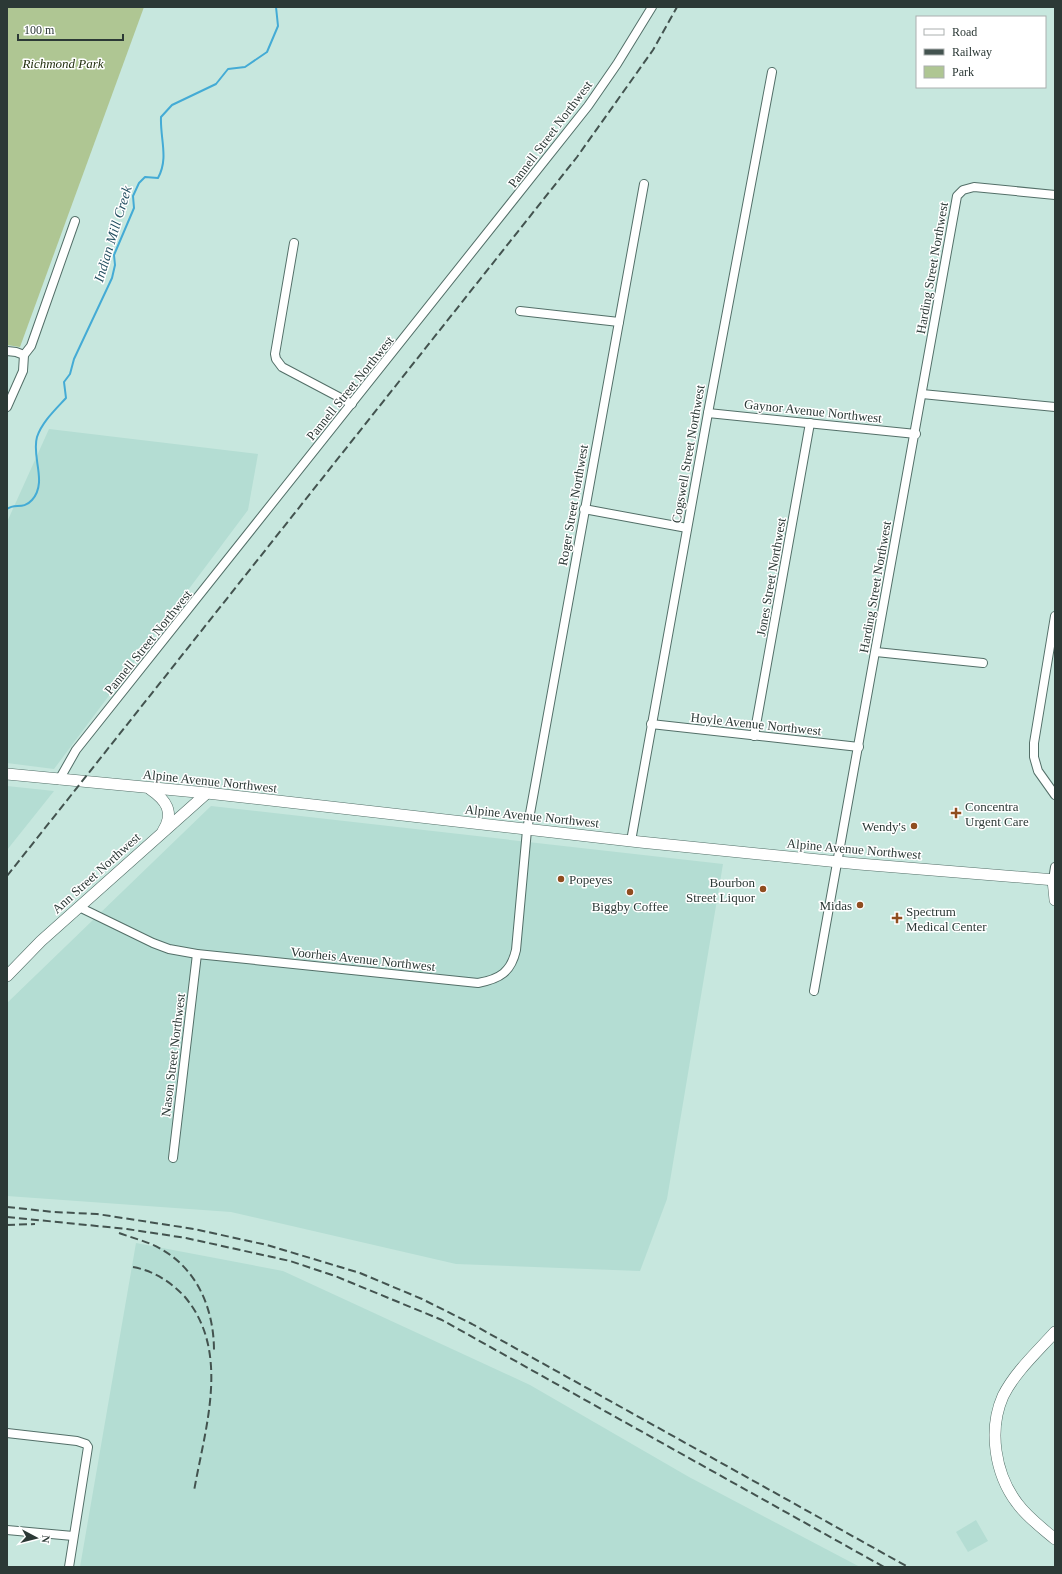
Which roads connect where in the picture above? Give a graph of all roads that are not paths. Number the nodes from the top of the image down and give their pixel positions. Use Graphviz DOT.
graph roads {
  1 [pos="652,7"];
  2 [pos="772,72"];
  3 [pos="644,184"];
  4 [pos="1055,195"];
  5 [pos="75,221"];
  6 [pos="294,243"];
  7 [pos="520,311"];
  8 [pos="619,322"];
  9 [pos="7,351"];
  10 [pos="24,355"];
  11 [pos="922,394"];
  12 [pos="352,404"];
  13 [pos="7,407"];
  14 [pos="1055,407"];
  15 [pos="708,413"];
  16 [pos="810,423"];
  17 [pos="916,434"];
  18 [pos="584,509"];
  19 [pos="687,528"];
  20 [pos="1055,616"];
  21 [pos="876,652"];
  22 [pos="983,663"];
  23 [pos="651,724"];
  24 [pos="754,736"];
  25 [pos="859,747"];
  26 [pos="7,774"];
  27 [pos="59,780"];
  28 [pos="150,789"];
  29 [pos="207,793"];
  30 [pos="1055,795"];
  31 [pos="527,830"];
  32 [pos="160,835"];
  33 [pos="631,841"];
  34 [pos="837,862"];
  35 [pos="1055,867"];
  36 [pos="1054,880"];
  37 [pos="1055,900"];
  38 [pos="79,907"];
  39 [pos="197,954"];
  40 [pos="7,976"];
  41 [pos="814,991"];
  42 [pos="173,1158"];
  43 [pos="1055,1332"];
  44 [pos="7,1433"];
  45 [pos="7,1530"];
  46 [pos="73,1536"];
  47 [pos="1055,1539"];
  48 [pos="69,1567"];
  1 -- 12 [label="street, Pannell Street Northwest"];
  2 -- 15 [label="street, Cogswell Street Northwest"];
  3 -- 8 [label="street, Roger Street Northwest"];
  4 -- 11 [label="street, Harding Street Northwest"];
  5 -- 10 [label="street"];
  6 -- 12 [label="street"];
  7 -- 8 [label="street"];
  8 -- 18 [label="street, Roger Street Northwest"];
  9 -- 10 [label="street"];
  10 -- 13 [label="street"];
  11 -- 14 [label="street"];
  11 -- 17 [label="street, Harding Street Northwest"];
  12 -- 27 [label="street, Pannell Street Northwest"];
  15 -- 16 [label="street, Gaynor Avenue Northwest"];
  15 -- 19 [label="street, Cogswell Street Northwest"];
  16 -- 17 [label="street, Gaynor Avenue Northwest"];
  16 -- 24 [label="street, Jones Street Northwest"];
  17 -- 21 [label="street, Harding Street Northwest"];
  18 -- 19 [label="street"];
  18 -- 31 [label="street, Roger Street Northwest"];
  19 -- 23 [label="street, Cogswell Street Northwest"];
  20 -- 30 [label="street"];
  21 -- 22 [label="street"];
  21 -- 25 [label="street, Harding Street Northwest"];
  23 -- 24 [label="street, Hoyle Avenue Northwest"];
  23 -- 33 [label="street, Cogswell Street Northwest"];
  24 -- 25 [label="street, Hoyle Avenue Northwest"];
  25 -- 34 [label="street, Harding Street Northwest"];
  26 -- 27 [label="main road, Alpine Avenue Northwest"];
  27 -- 28 [label="main road, Alpine Avenue Northwest"];
  28 -- 29 [label="main road, Alpine Avenue Northwest"];
  28 -- 32 [label="main road"];
  29 -- 31 [label="main road, Alpine Avenue Northwest"];
  29 -- 32 [label="main road, Ann Street Northwest"];
  31 -- 33 [label="main road, Alpine Avenue Northwest"];
  31 -- 39 [label="street, Voorheis Avenue Northwest"];
  32 -- 38 [label="main road, Ann Street Northwest"];
  33 -- 34 [label="main road, Alpine Avenue Northwest"];
  34 -- 36 [label="main road, Alpine Avenue Northwest"];
  34 -- 41 [label="street, Harding Street Northwest"];
  35 -- 36 [label="street"];
  36 -- 37 [label="main road"];
  38 -- 39 [label="street, Voorheis Avenue Northwest"];
  38 -- 40 [label="main road, Ann Street Northwest"];
  39 -- 42 [label="street, Nason Street Northwest"];
  43 -- 47 [label="main road"];
  44 -- 46 [label="street"];
  45 -- 46 [label="street"];
  46 -- 48 [label="street"];
}
